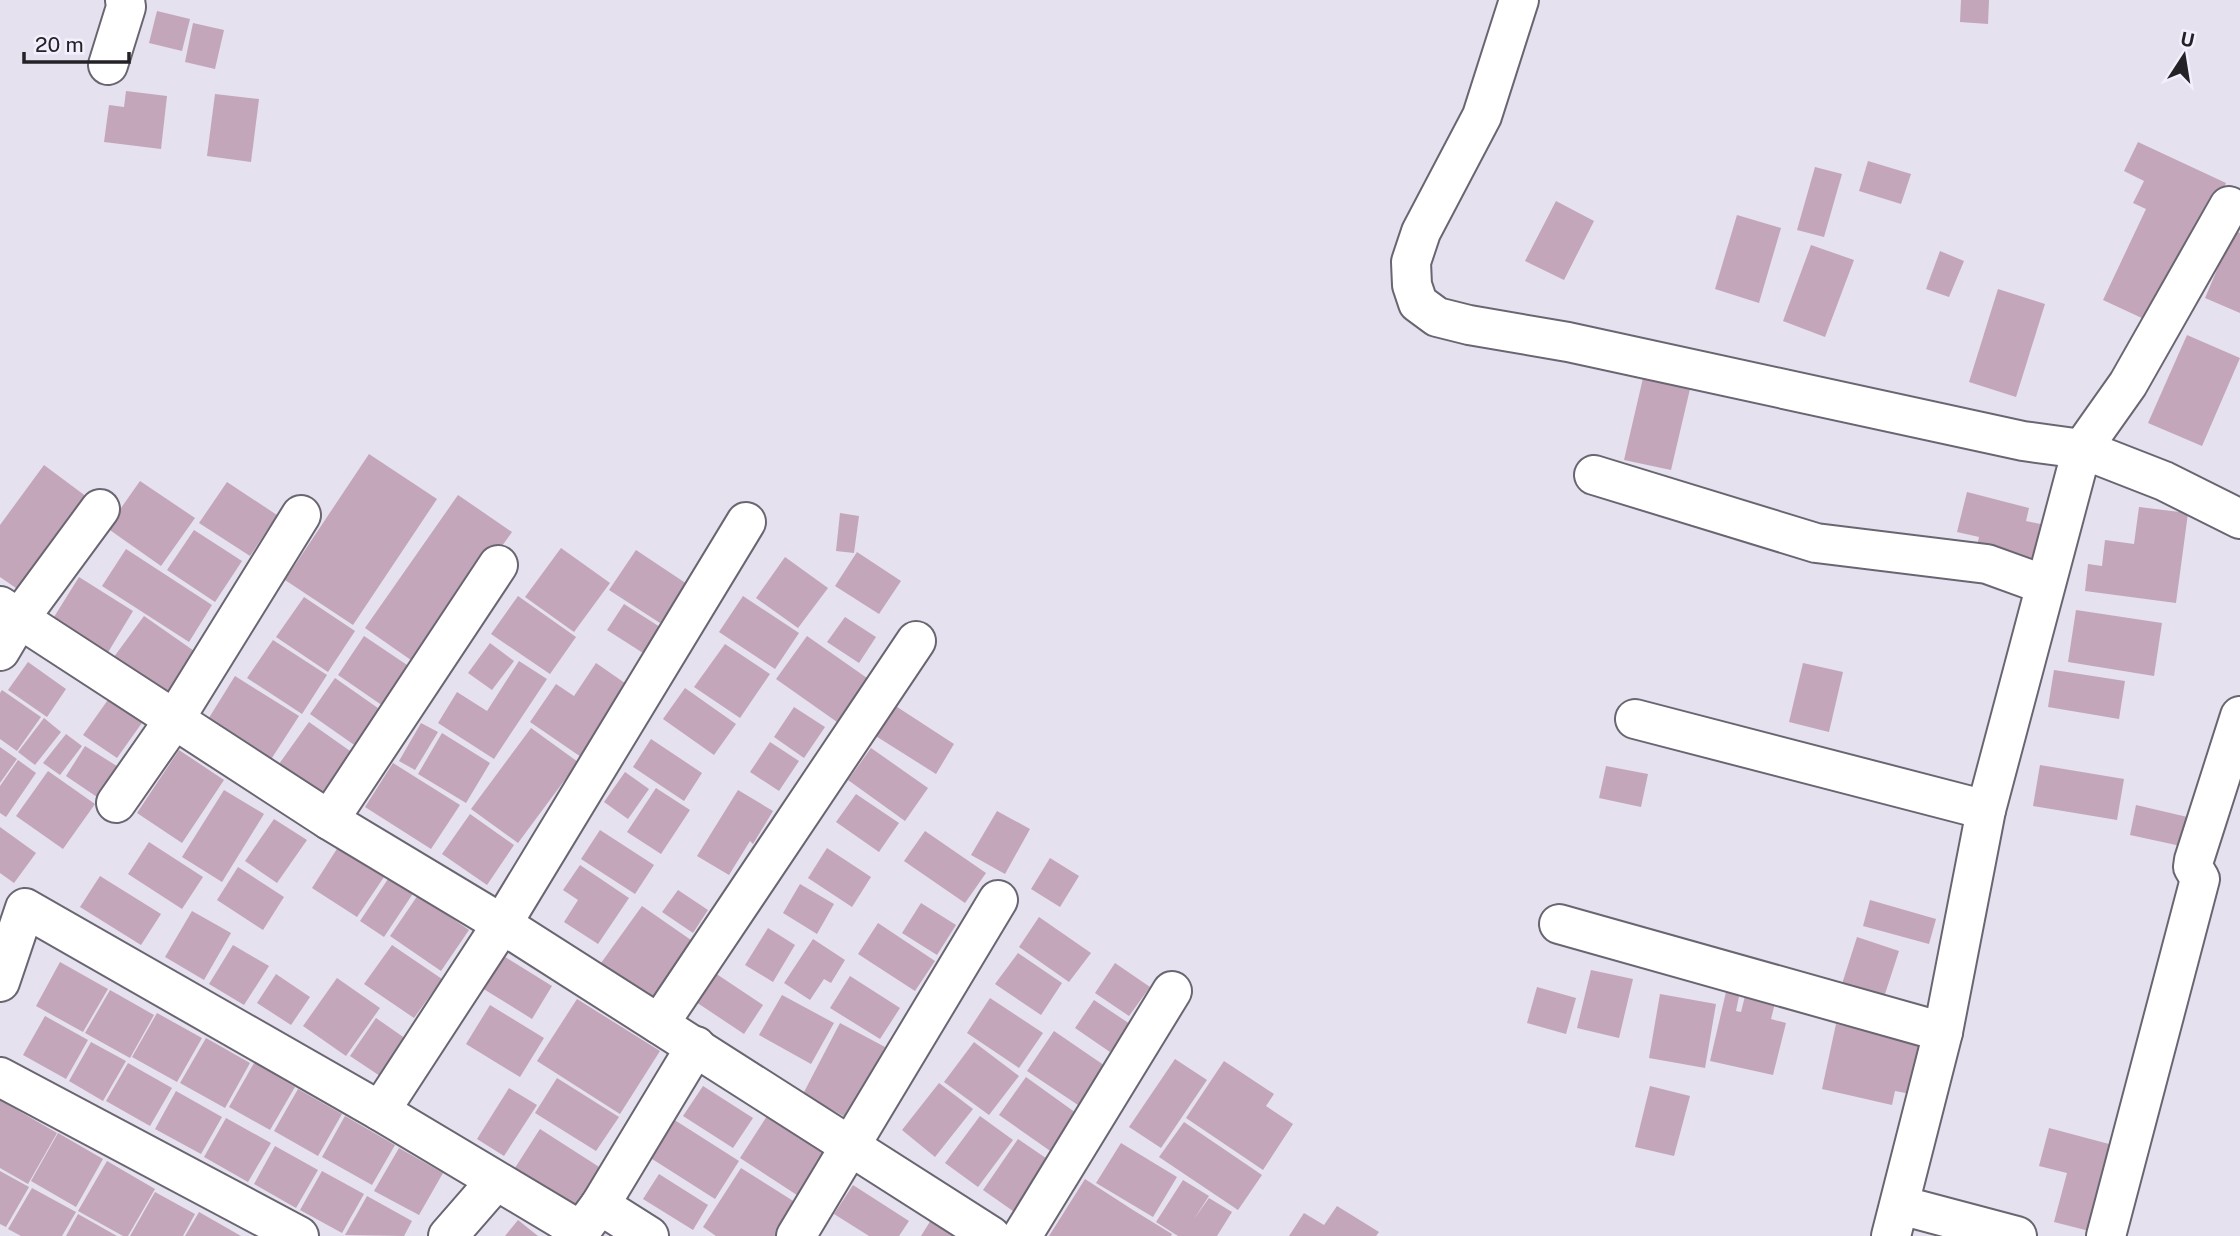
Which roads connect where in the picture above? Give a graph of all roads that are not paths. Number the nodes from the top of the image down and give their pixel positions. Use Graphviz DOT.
graph roads {
  1 [pos="125,0"];
  2 [pos="1519,0"];
  3 [pos="108,65"];
  4 [pos="2229,206"];
  5 [pos="2082,449"];
  6 [pos="1594,475"];
  7 [pos="100,509"];
  8 [pos="301,514"];
  9 [pos="2240,519"];
  10 [pos="746,522"];
  11 [pos="498,565"];
  12 [pos="2045,586"];
  13 [pos="6,625"];
  14 [pos="916,641"];
  15 [pos="2240,716"];
  16 [pos="1635,719"];
  17 [pos="174,720"];
  18 [pos="116,803"];
  19 [pos="1986,810"];
  20 [pos="329,820"];
  21 [pos="998,900"];
  22 [pos="502,924"];
  23 [pos="1559,924"];
  24 [pos="0,982"];
  25 [pos="1172,990"];
  26 [pos="659,1024"];
  27 [pos="1943,1032"];
  28 [pos="696,1046"];
  29 [pos="0,1077"];
  30 [pos="380,1111"];
  31 [pos="850,1147"];
  32 [pos="495,1182"];
  33 [pos="1896,1221"];
  34 [pos="586,1224"];
  35 [pos="299,1236"];
  36 [pos="448,1236"];
  37 [pos="649,1236"];
  38 [pos="796,1236"];
  39 [pos="991,1236"];
  40 [pos="1022,1236"];
  41 [pos="2017,1236"];
  42 [pos="2106,1236"];
  1 -- 3 [label="street"];
  2 -- 5 [label="street"];
  4 -- 5 [label="street"];
  5 -- 9 [label="street"];
  5 -- 12 [label="street"];
  6 -- 12 [label="street"];
  7 -- 13 [label="street"];
  8 -- 17 [label="street"];
  10 -- 22 [label="street"];
  11 -- 20 [label="street"];
  12 -- 19 [label="street"];
  13 -- 17 [label="street"];
  14 -- 26 [label="street"];
  15 -- 42 [label="street"];
  16 -- 19 [label="street"];
  17 -- 18 [label="street"];
  17 -- 20 [label="street"];
  19 -- 27 [label="street"];
  20 -- 22 [label="street"];
  21 -- 31 [label="street"];
  22 -- 26 [label="street"];
  22 -- 30 [label="street"];
  23 -- 27 [label="street"];
  24 -- 30 [label="street"];
  25 -- 40 [label="street"];
  26 -- 28 [label="street"];
  27 -- 33 [label="street"];
  28 -- 31 [label="street"];
  28 -- 34 [label="street"];
  29 -- 35 [label="street"];
  30 -- 32 [label="street"];
  31 -- 38 [label="street"];
  31 -- 39 [label="street"];
  32 -- 34 [label="street"];
  32 -- 36 [label="street"];
  33 -- 41 [label="street"];
  34 -- 37 [label="street"];
}
